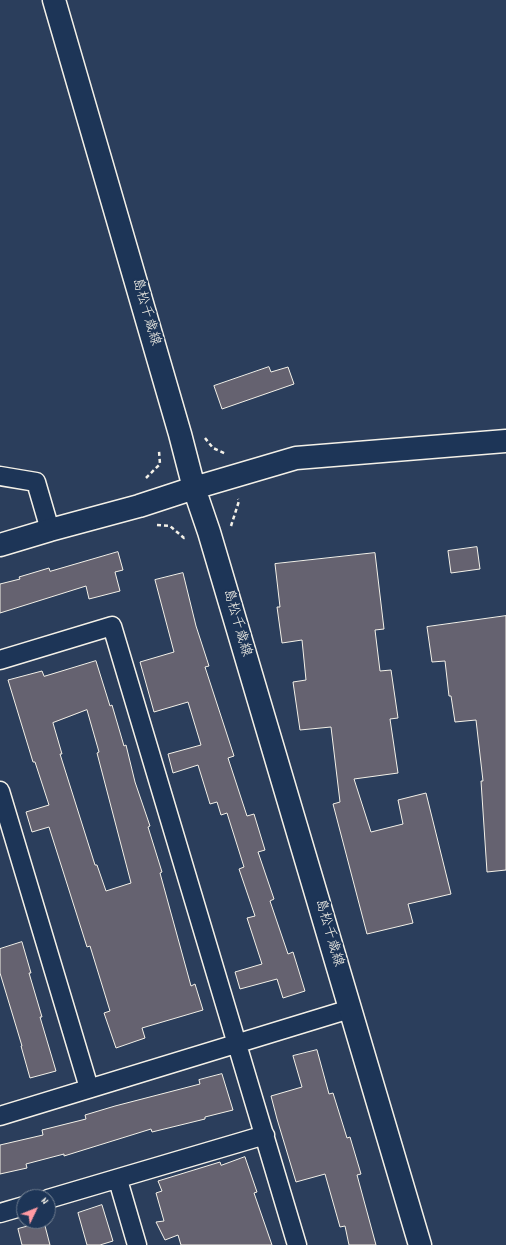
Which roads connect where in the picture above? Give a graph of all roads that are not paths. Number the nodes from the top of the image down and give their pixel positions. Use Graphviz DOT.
graph roads {
  1 [pos="54,0"];
  2 [pos="506,441"];
  3 [pos="0,476"];
  4 [pos="194,488"];
  5 [pos="50,530"];
  6 [pos="0,545"];
  7 [pos="0,660"];
  8 [pos="0,791"];
  9 [pos="350,1009"];
  10 [pos="238,1044"];
  11 [pos="89,1088"];
  12 [pos="0,1116"];
  13 [pos="265,1135"];
  14 [pos="118,1180"];
  15 [pos="56,1197"];
  16 [pos="16,1208"];
  17 [pos="0,1213"];
  18 [pos="137,1245"];
  19 [pos="297,1245"];
  20 [pos="420,1245"];
  1 -- 4 [label="main road, 島松千歳線"];
  2 -- 4 [label="main road"];
  3 -- 5 [label="street"];
  4 -- 5 [label="main road"];
  4 -- 9 [label="main road, 島松千歳線"];
  5 -- 6 [label="main road"];
  7 -- 10 [label="street"];
  8 -- 11 [label="street"];
  9 -- 10 [label="street"];
  9 -- 20 [label="main road, 島松千歳線"];
  10 -- 11 [label="street"];
  10 -- 13 [label="street"];
  11 -- 12 [label="street"];
  13 -- 14 [label="street"];
  13 -- 19 [label="street"];
  14 -- 15 [label="street"];
  14 -- 18 [label="street"];
  16 -- 17 [label="street"];
}
